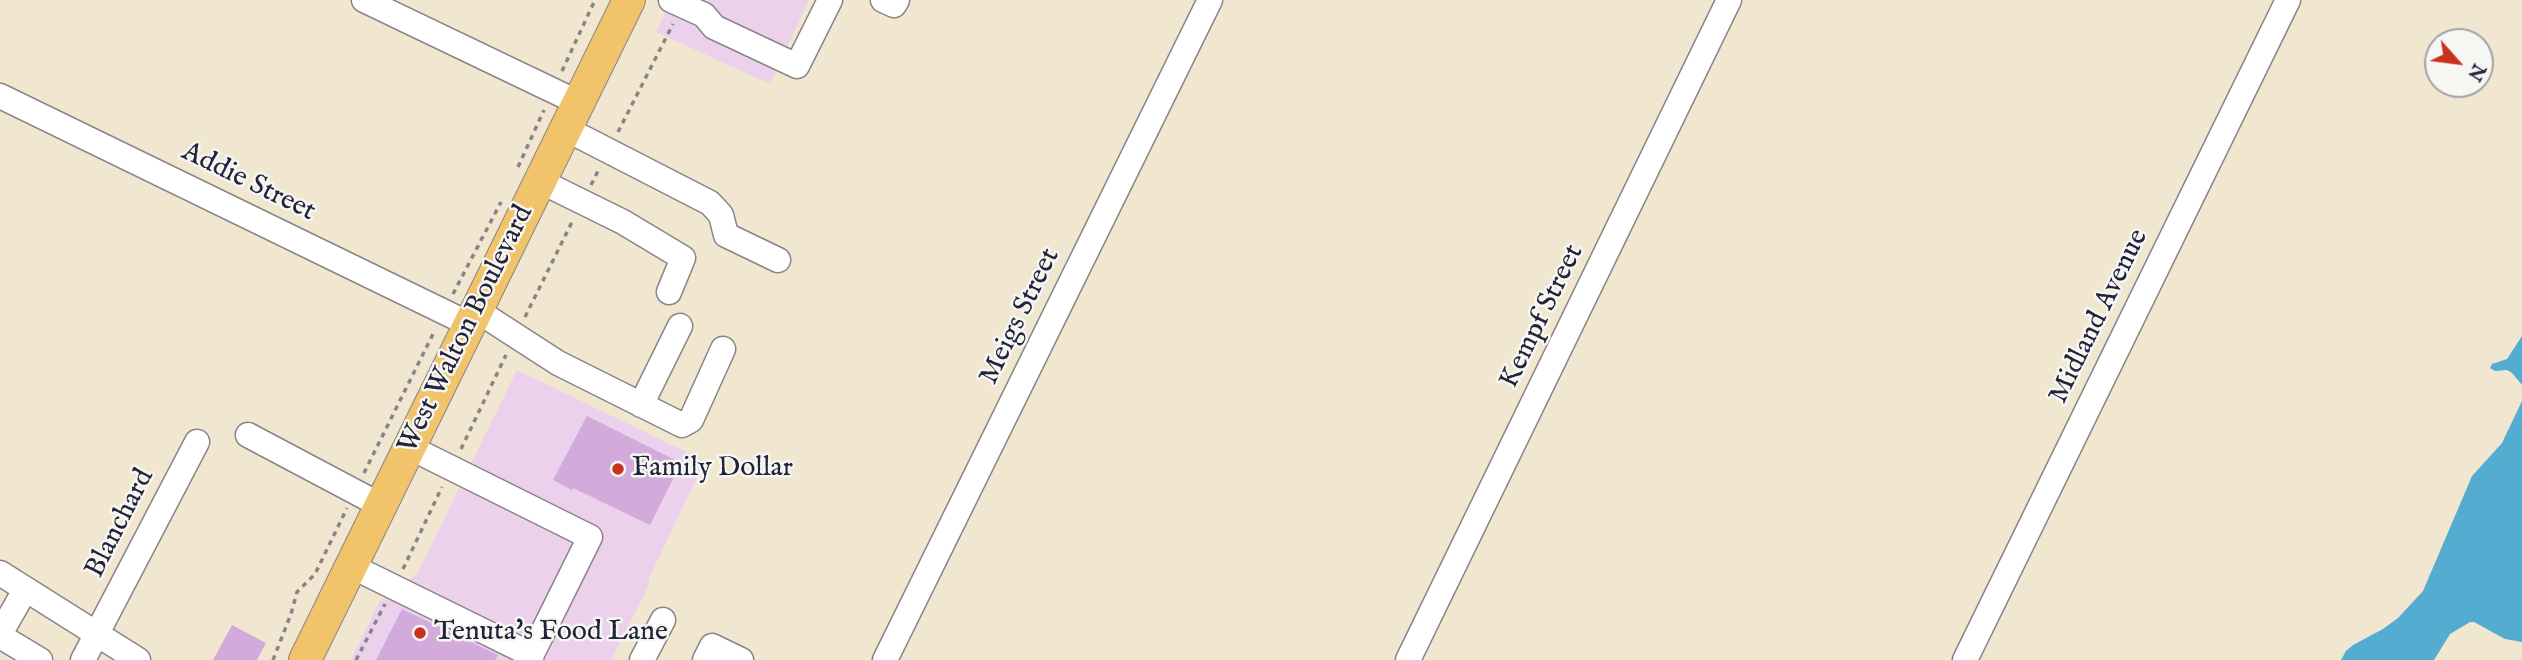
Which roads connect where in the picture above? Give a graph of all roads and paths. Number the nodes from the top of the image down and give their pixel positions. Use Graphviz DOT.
graph roads {
  1 [pos="364,0"];
  2 [pos="629,0"];
  3 [pos="830,0"];
  4 [pos="883,0"];
  5 [pos="897,0"];
  6 [pos="1210,0"];
  7 [pos="1729,0"];
  8 [pos="2288,0"];
  9 [pos="677,3"];
  10 [pos="0,96"];
  11 [pos="572,116"];
  12 [pos="608,151"];
  13 [pos="540,181"];
  14 [pos="582,202"];
  15 [pos="778,260"];
  16 [pos="669,292"];
  17 [pos="472,317"];
  18 [pos="680,326"];
  19 [pos="516,336"];
  20 [pos="723,349"];
  21 [pos="641,404"];
  22 [pos="248,435"];
  23 [pos="197,442"];
  24 [pos="408,447"];
  25 [pos="451,469"];
  26 [pos="380,505"];
  27 [pos="351,566"];
  28 [pos="0,573"];
  29 [pos="24,590"];
  30 [pos="389,596"];
  31 [pos="663,621"];
  32 [pos="98,634"];
  33 [pos="0,635"];
  34 [pos="530,657"];
  35 [pos="40,660"];
  36 [pos="83,660"];
  37 [pos="138,660"];
  38 [pos="305,660"];
  39 [pos="356,660"];
  40 [pos="642,660"];
  41 [pos="705,660"];
  42 [pos="741,660"];
  43 [pos="885,660"];
  44 [pos="1408,660"];
  45 [pos="1965,660"];
  1 -- 11 [label="street"];
  2 -- 11 [label="main road, West Walton Boulevard"];
  3 -- 9 [label="street"];
  4 -- 5 [label="street"];
  6 -- 43 [label="street, Meigs Street"];
  7 -- 44 [label="street, Kempf Street"];
  8 -- 45 [label="street, Midland Avenue"];
  9 -- 12 [label="path"];
  10 -- 17 [label="street, Addie Street"];
  11 -- 12 [label="street"];
  11 -- 13 [label="main road, West Walton Boulevard"];
  12 -- 14 [label="path"];
  12 -- 15 [label="street"];
  13 -- 14 [label="street"];
  13 -- 17 [label="main road, West Walton Boulevard"];
  14 -- 16 [label="street"];
  14 -- 19 [label="path"];
  17 -- 19 [label="street, Addie Street"];
  17 -- 24 [label="main road, West Walton Boulevard"];
  18 -- 21 [label="street"];
  19 -- 21 [label="street, Addie Street"];
  19 -- 25 [label="path"];
  20 -- 21 [label="street, Addie Street"];
  22 -- 26 [label="street"];
  23 -- 32 [label="street, Blanchard"];
  24 -- 25 [label="street"];
  24 -- 26 [label="main road, West Walton Boulevard"];
  25 -- 30 [label="path"];
  25 -- 34 [label="street"];
  26 -- 27 [label="main road, West Walton Boulevard"];
  27 -- 30 [label="street"];
  27 -- 38 [label="main road, West Walton Boulevard"];
  28 -- 29 [label="street"];
  29 -- 32 [label="street"];
  29 -- 33 [label="street"];
  30 -- 34 [label="street"];
  30 -- 39 [label="path"];
  31 -- 40 [label="street"];
  32 -- 36 [label="street, Blanchard"];
  32 -- 37 [label="street"];
  33 -- 35 [label="street"];
  41 -- 42 [label="street"];
}
